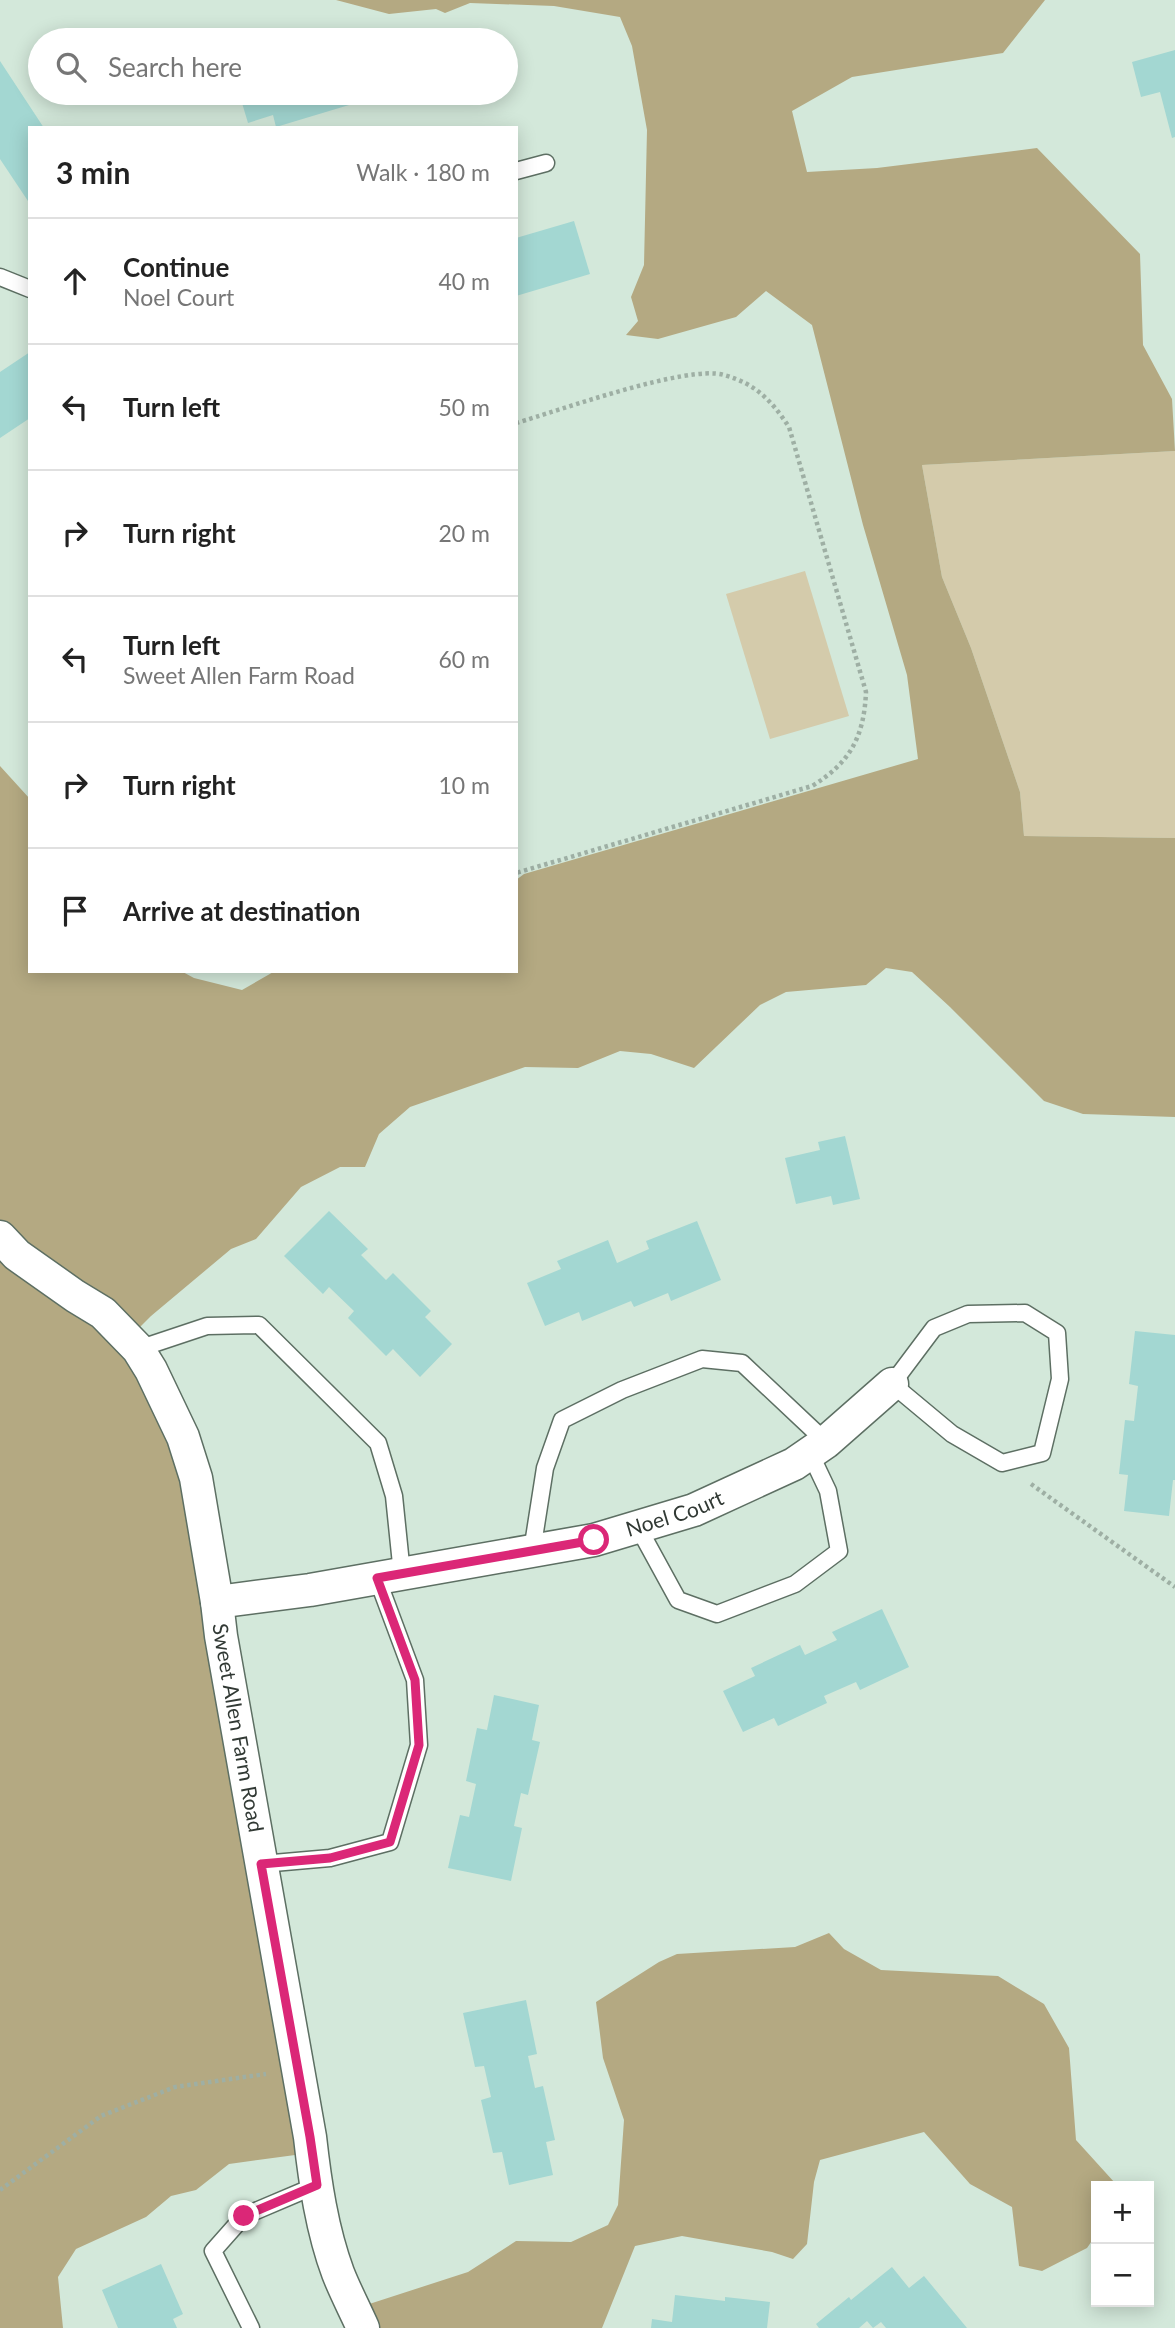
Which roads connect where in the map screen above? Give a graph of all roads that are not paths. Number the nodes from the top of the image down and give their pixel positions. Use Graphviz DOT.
graph roads {
  1 [pos="546,163"];
  2 [pos="518,170"];
  3 [pos="0,277"];
  4 [pos="28,288"];
  5 [pos="0,1237"];
  6 [pos="138,1349"];
  7 [pos="892,1384"];
  8 [pos="818,1448"];
  9 [pos="638,1527"];
  10 [pos="532,1551"];
  11 [pos="390,1576"];
  12 [pos="217,1602"];
  13 [pos="261,1864"];
  14 [pos="317,2185"];
  15 [pos="251,2328"];
  16 [pos="363,2328"];
  1 -- 2 [label="lane"];
  3 -- 4 [label="lane"];
  5 -- 6 [label="street, Sweet Allen Farm Road"];
  6 -- 11 [label="lane"];
  6 -- 12 [label="street, Sweet Allen Farm Road"];
  7 -- 7 [label="lane"];
  7 -- 8 [label="street, Noel Court"];
  8 -- 9 [label="street, Noel Court"];
  8 -- 9 [label="lane"];
  8 -- 10 [label="lane"];
  9 -- 10 [label="street, Noel Court"];
  10 -- 11 [label="street, Noel Court"];
  11 -- 12 [label="street, Noel Court"];
  11 -- 13 [label="lane"];
  12 -- 13 [label="street, Sweet Allen Farm Road"];
  13 -- 14 [label="street, Sweet Allen Farm Road"];
  14 -- 15 [label="lane"];
  14 -- 16 [label="street, Sweet Allen Farm Road"];
}
